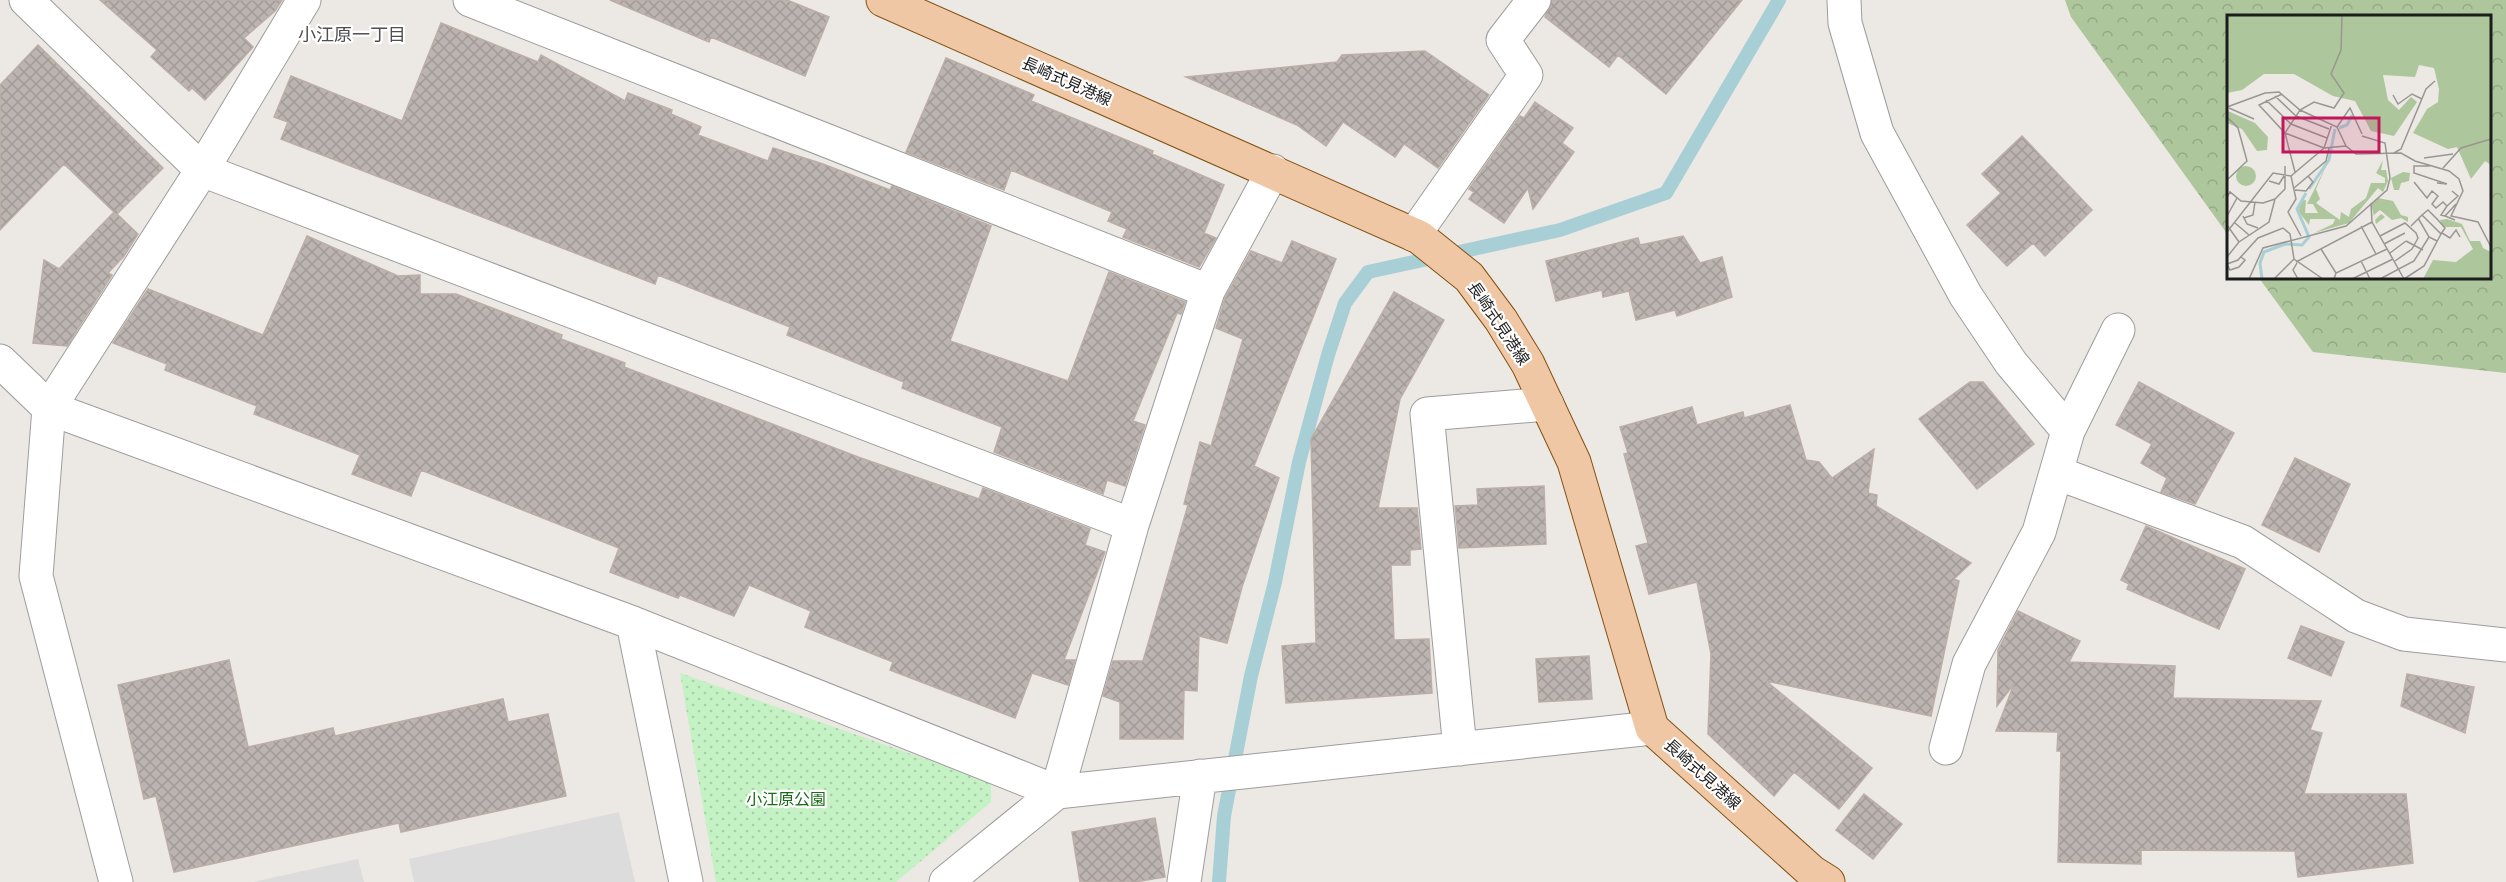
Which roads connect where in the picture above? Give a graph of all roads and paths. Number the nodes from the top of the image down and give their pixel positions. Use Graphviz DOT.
graph roads {
  1 [pos="26,0"];
  2 [pos="304,0"];
  3 [pos="470,0"];
  4 [pos="884,0"];
  5 [pos="1534,0"];
  6 [pos="1844,0"];
  7 [pos="202,170"];
  8 [pos="1273,171"];
  9 [pos="1416,236"];
  10 [pos="1208,291"];
  11 [pos="2118,330"];
  12 [pos="0,361"];
  13 [pos="1547,404"];
  14 [pos="49,408"];
  15 [pos="2068,431"];
  16 [pos="2057,472"];
  17 [pos="1132,525"];
  18 [pos="633,622"];
  19 [pos="2506,645"];
  20 [pos="1652,728"];
  21 [pos="1946,748"];
  22 [pos="1460,749"];
  23 [pos="1200,776"];
  24 [pos="1057,792"];
  25 [pos="116,882"];
  26 [pos="686,882"];
  27 [pos="946,882"];
  28 [pos="1184,882"];
  29 [pos="1828,882"];
  1 -- 7 [label="street"];
  2 -- 7 [label="street"];
  3 -- 10 [label="street"];
  4 -- 8 [label="main road, 長崎式見港線"];
  5 -- 9 [label="street"];
  6 -- 15 [label="street"];
  7 -- 14 [label="street"];
  7 -- 17 [label="street"];
  8 -- 9 [label="main road, 長崎式見港線"];
  8 -- 10 [label="street"];
  9 -- 13 [label="main road, 長崎式見港線"];
  10 -- 17 [label="street"];
  11 -- 15 [label="street"];
  12 -- 14 [label="street"];
  13 -- 20 [label="main road, 長崎式見港線"];
  13 -- 22 [label="street"];
  14 -- 18 [label="street"];
  14 -- 25 [label="street"];
  15 -- 16 [label="street"];
  16 -- 19 [label="street"];
  16 -- 21 [label="street"];
  17 -- 24 [label="street"];
  18 -- 24 [label="street"];
  18 -- 26 [label="street"];
  20 -- 22 [label="street"];
  20 -- 29 [label="main road, 長崎式見港線"];
  22 -- 23 [label="street"];
  23 -- 24 [label="street"];
  23 -- 28 [label="street"];
  24 -- 27 [label="street"];
}
